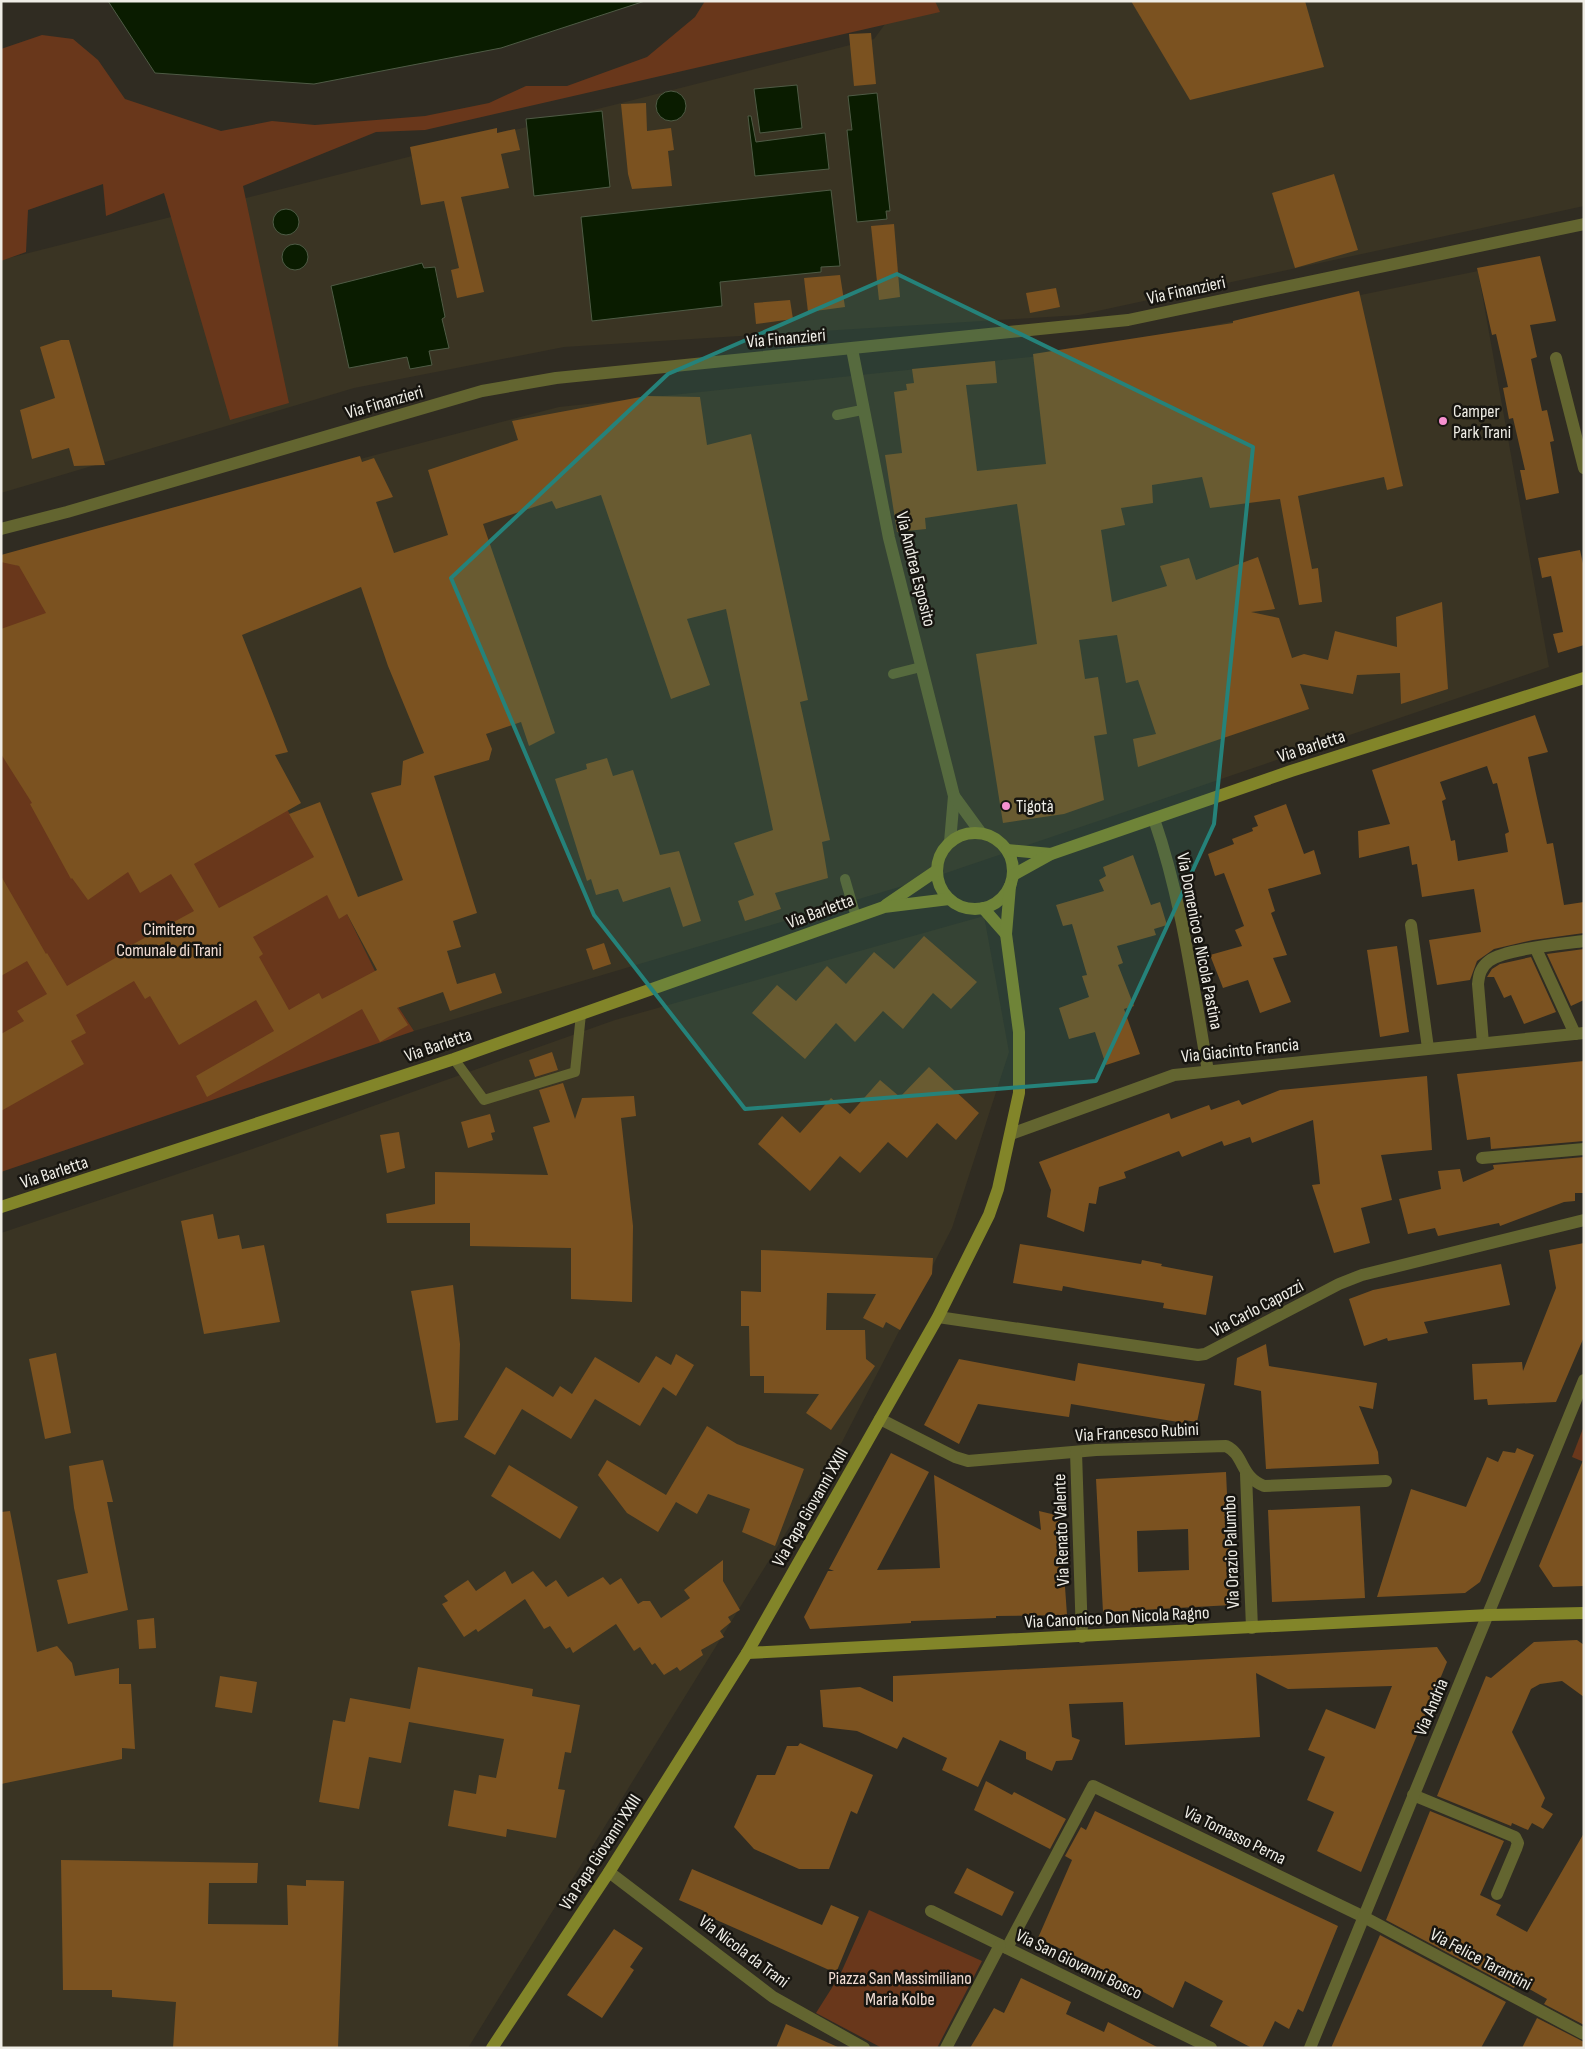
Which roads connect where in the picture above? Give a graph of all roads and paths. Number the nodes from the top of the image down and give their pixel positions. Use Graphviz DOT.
graph roads {
  1 [pos="1584,224"];
  2 [pos="852,350"];
  3 [pos="1556,358"];
  4 [pos="862,410"];
  5 [pos="838,415"];
  6 [pos="1584,468"];
  7 [pos="1,529"];
  8 [pos="922,667"];
  9 [pos="892,674"];
  10 [pos="1584,678"];
  11 [pos="954,796"];
  12 [pos="1154,819"];
  13 [pos="981,833"];
  14 [pos="950,842"];
  15 [pos="1007,850"];
  16 [pos="1051,854"];
  17 [pos="936,871"];
  18 [pos="845,879"];
  19 [pos="1012,881"];
  20 [pos="949,899"];
  21 [pos="884,907"];
  22 [pos="983,908"];
  23 [pos="856,916"];
  24 [pos="1411,926"];
  25 [pos="1006,934"];
  26 [pos="1584,940"];
  27 [pos="1536,949"];
  28 [pos="581,1014"];
  29 [pos="1579,1033"];
  30 [pos="1483,1043"];
  31 [pos="1428,1048"];
  32 [pos="454,1059"];
  33 [pos="1208,1071"];
  34 [pos="1011,1134"];
  35 [pos="1584,1148"];
  36 [pos="1482,1158"];
  37 [pos="1,1207"];
  38 [pos="1584,1220"];
  39 [pos="938,1317"];
  40 [pos="1584,1380"];
  41 [pos="880,1419"];
  42 [pos="1076,1452"];
  43 [pos="1246,1474"];
  44 [pos="1386,1481"];
  45 [pos="1584,1613"];
  46 [pos="1489,1615"];
  47 [pos="1252,1628"];
  48 [pos="1082,1637"];
  49 [pos="747,1653"];
  50 [pos="1413,1795"];
  51 [pos="609,1872"];
  52 [pos="1496,1894"];
  53 [pos="931,1911"];
  54 [pos="1362,1916"];
  55 [pos="1004,1946"];
  56 [pos="1584,2034"];
  57 [pos="856,2046"];
  58 [pos="492,2048"];
  59 [pos="946,2048"];
  60 [pos="1211,2048"];
  61 [pos="1310,2048"];
  1 -- 2 [label="street, Via Finanzieri"];
  2 -- 4 [label="street, Via Andrea Esposito"];
  2 -- 7 [label="street, Via Finanzieri"];
  3 -- 6 [label="street"];
  4 -- 5 [label="lane"];
  4 -- 8 [label="street, Via Andrea Esposito"];
  8 -- 9 [label="lane"];
  8 -- 11 [label="street, Via Andrea Esposito"];
  10 -- 12 [label="main road, Via Barletta"];
  11 -- 13 [label="street, Via Andrea Esposito"];
  11 -- 14 [label="street, Via Andrea Esposito"];
  12 -- 16 [label="main road, Via Barletta"];
  12 -- 33 [label="street, Via Domenico e Nicola Pastina"];
  13 -- 14 [label="main road"];
  13 -- 15 [label="main road"];
  14 -- 17 [label="main road"];
  15 -- 16 [label="main road, Via Barletta"];
  15 -- 19 [label="main road"];
  16 -- 19 [label="main road, Via Barletta"];
  17 -- 20 [label="main road"];
  17 -- 21 [label="main road, Via Barletta"];
  18 -- 23 [label="lane"];
  19 -- 22 [label="main road, Via Barletta"];
  19 -- 25 [label="main road, Via Papa Giovanni XXIII"];
  20 -- 21 [label="main road, Via Barletta"];
  20 -- 22 [label="main road"];
  21 -- 23 [label="main road, Via Barletta"];
  22 -- 25 [label="main road"];
  23 -- 28 [label="main road, Via Barletta"];
  24 -- 31 [label="street"];
  25 -- 34 [label="main road, Via Papa Giovanni XXIII"];
  26 -- 27 [label="street"];
  27 -- 29 [label="street"];
  27 -- 30 [label="street"];
  28 -- 32 [label="main road, Via Barletta"];
  28 -- 32 [label="lane"];
  29 -- 30 [label="street, Via Giacinto Francia"];
  30 -- 31 [label="street, Via Giacinto Francia"];
  31 -- 33 [label="street, Via Giacinto Francia"];
  32 -- 37 [label="main road, Via Barletta"];
  33 -- 34 [label="street, Via Giacinto Francia"];
  34 -- 39 [label="main road, Via Papa Giovanni XXIII"];
  35 -- 36 [label="street"];
  38 -- 39 [label="street, Via Carlo Capozzi"];
  39 -- 41 [label="main road, Via Papa Giovanni XXIII"];
  40 -- 46 [label="street, Via Andria"];
  41 -- 42 [label="street, Via Francesco Rubini"];
  41 -- 49 [label="main road, Via Papa Giovanni XXIII"];
  42 -- 43 [label="street, Via Francesco Rubini"];
  42 -- 48 [label="street, Via Renato Valente"];
  43 -- 44 [label="street"];
  43 -- 47 [label="street, Via Orazio Palumbo"];
  45 -- 46 [label="main road, Via Canonico Don Nicola Ragno"];
  46 -- 47 [label="main road, Via Canonico Don Nicola Ragno"];
  46 -- 50 [label="street, Via Andria"];
  47 -- 48 [label="main road, Via Canonico Don Nicola Ragno"];
  48 -- 49 [label="main road, Via Canonico Don Nicola Ragno"];
  49 -- 51 [label="main road, Via Papa Giovanni XXIII"];
  50 -- 52 [label="street"];
  50 -- 54 [label="street, Via Andria"];
  51 -- 57 [label="street, Via Nicola da Trani"];
  51 -- 58 [label="main road, Via Papa Giovanni XXIII"];
  53 -- 55 [label="street, Via San Giovanni Bosco"];
  54 -- 55 [label="street, Via Tomasso Perna"];
  54 -- 56 [label="street, Via Felice Tarantini"];
  54 -- 61 [label="street, Via Andria"];
  55 -- 59 [label="street"];
  55 -- 60 [label="street, Via San Giovanni Bosco"];
}
